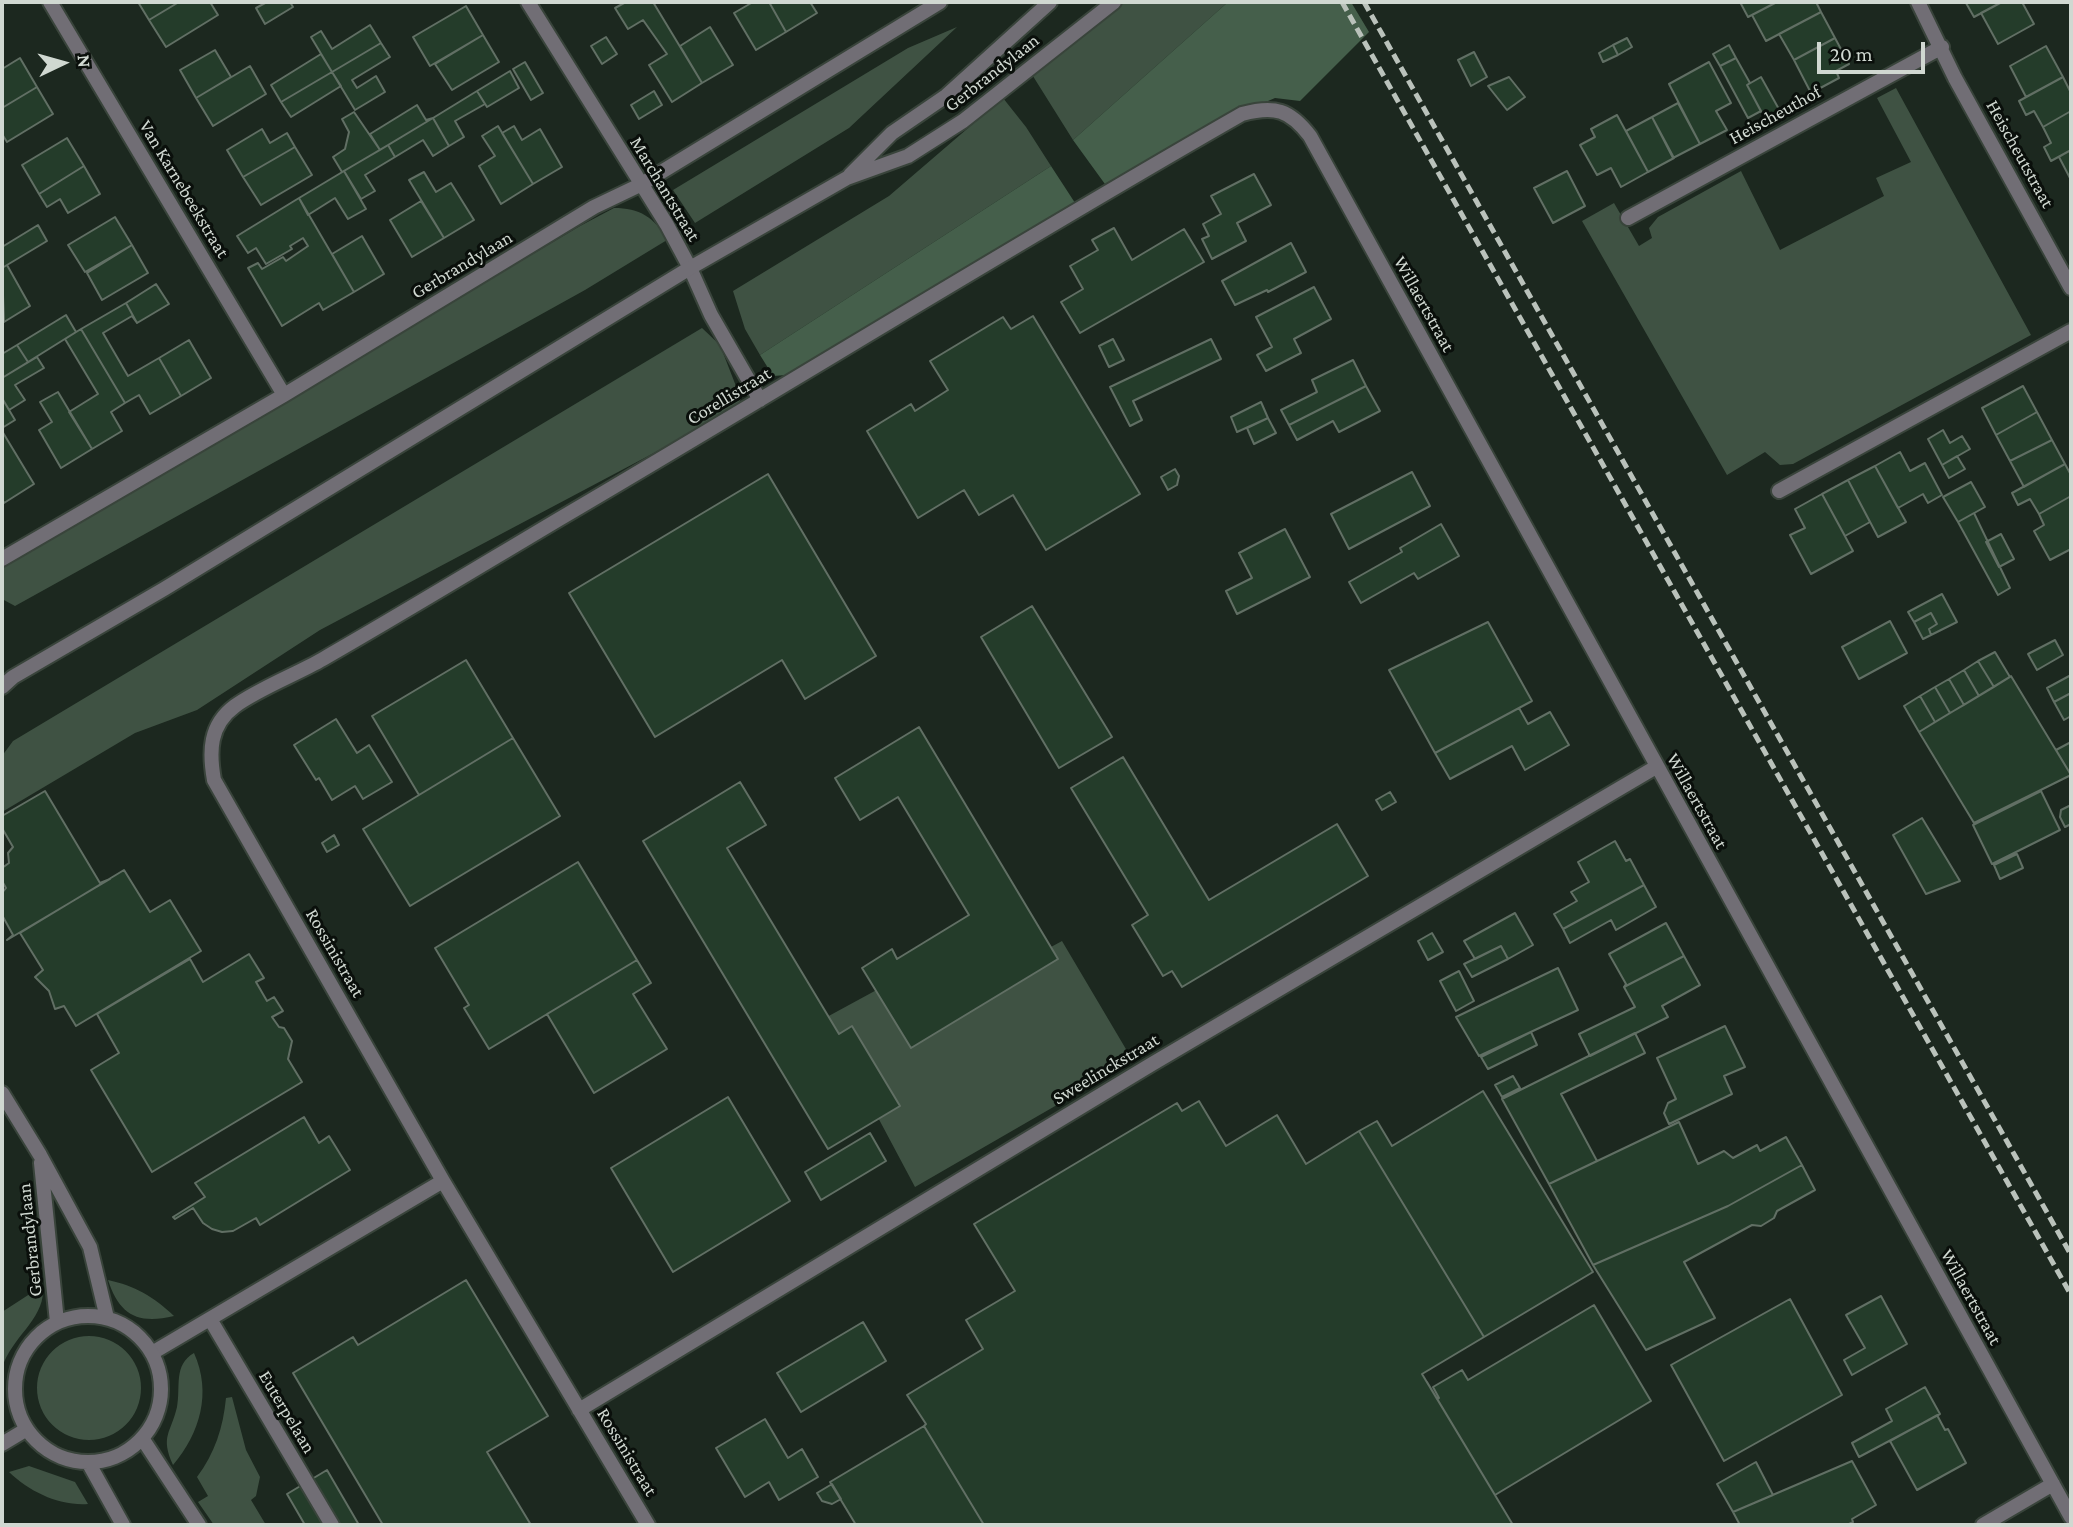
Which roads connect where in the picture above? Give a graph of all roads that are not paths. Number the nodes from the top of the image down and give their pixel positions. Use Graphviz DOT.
graph roads {
  1 [pos="50,2"];
  2 [pos="528,2"];
  3 [pos="940,2"];
  4 [pos="1050,2"];
  5 [pos="1114,2"];
  6 [pos="1918,2"];
  7 [pos="1942,47"];
  8 [pos="1281,111"];
  9 [pos="847,178"];
  10 [pos="640,185"];
  11 [pos="1629,218"];
  12 [pos="690,268"];
  13 [pos="2071,288"];
  14 [pos="2071,331"];
  15 [pos="284,396"];
  16 [pos="760,400"];
  17 [pos="1779,491"];
  18 [pos="2,559"];
  19 [pos="2,687"];
  20 [pos="211,740"];
  21 [pos="1656,767"];
  22 [pos="2,1093"];
  23 [pos="40,1154"];
  24 [pos="443,1181"];
  25 [pos="107,1318"];
  26 [pos="210,1319"];
  27 [pos="57,1322"];
  28 [pos="152,1353"];
  29 [pos="579,1410"];
  30 [pos="27,1429"];
  31 [pos="142,1438"];
  32 [pos="2,1444"];
  33 [pos="88,1462"];
  34 [pos="2053,1484"];
  35 [pos="2071,1517"];
  36 [pos="123,1525"];
  37 [pos="199,1525"];
  38 [pos="332,1525"];
  39 [pos="648,1525"];
  40 [pos="1983,1525"];
  1 -- 15 [label="street, Van Karnebeekstraat"];
  2 -- 10 [label="street, Marchantstraat"];
  3 -- 10 [label="street, Gerbrandylaan"];
  4 -- 9 [label="street, Gerbrandylaan"];
  5 -- 9 [label="street, Gerbrandylaan"];
  6 -- 7 [label="street, Heischeutstraat"];
  7 -- 11 [label="street, Heischeuthof"];
  7 -- 13 [label="street, Heischeutstraat"];
  8 -- 16 [label="street, Corellistraat"];
  8 -- 21 [label="street, Willaertstraat"];
  9 -- 12 [label="street, Gerbrandylaan"];
  10 -- 12 [label="street, Marchantstraat"];
  10 -- 15 [label="street, Gerbrandylaan"];
  12 -- 16 [label="street, Marchantstraat"];
  12 -- 19 [label="street, Gerbrandylaan"];
  14 -- 17 [label="street"];
  15 -- 18 [label="street, Gerbrandylaan"];
  16 -- 20 [label="street, Corellistraat"];
  20 -- 24 [label="street, Rossinistraat"];
  21 -- 29 [label="street, Sweelinckstraat"];
  21 -- 34 [label="street, Willaertstraat"];
  22 -- 23 [label="street, Gerbrandylaan"];
  23 -- 25 [label="street, Gerbrandylaan"];
  23 -- 27 [label="street, Gerbrandylaan"];
  24 -- 26 [label="street"];
  24 -- 29 [label="street, Rossinistraat"];
  25 -- 27 [label="street"];
  25 -- 28 [label="street"];
  26 -- 28 [label="street"];
  26 -- 38 [label="street, Euterpelaan"];
  27 -- 30 [label="street"];
  28 -- 31 [label="street"];
  29 -- 39 [label="street, Rossinistraat"];
  30 -- 32 [label="street"];
  30 -- 33 [label="street"];
  31 -- 33 [label="street"];
  31 -- 37 [label="street"];
  33 -- 36 [label="street"];
  34 -- 35 [label="street, Willaertstraat"];
  34 -- 40 [label="street"];
}
